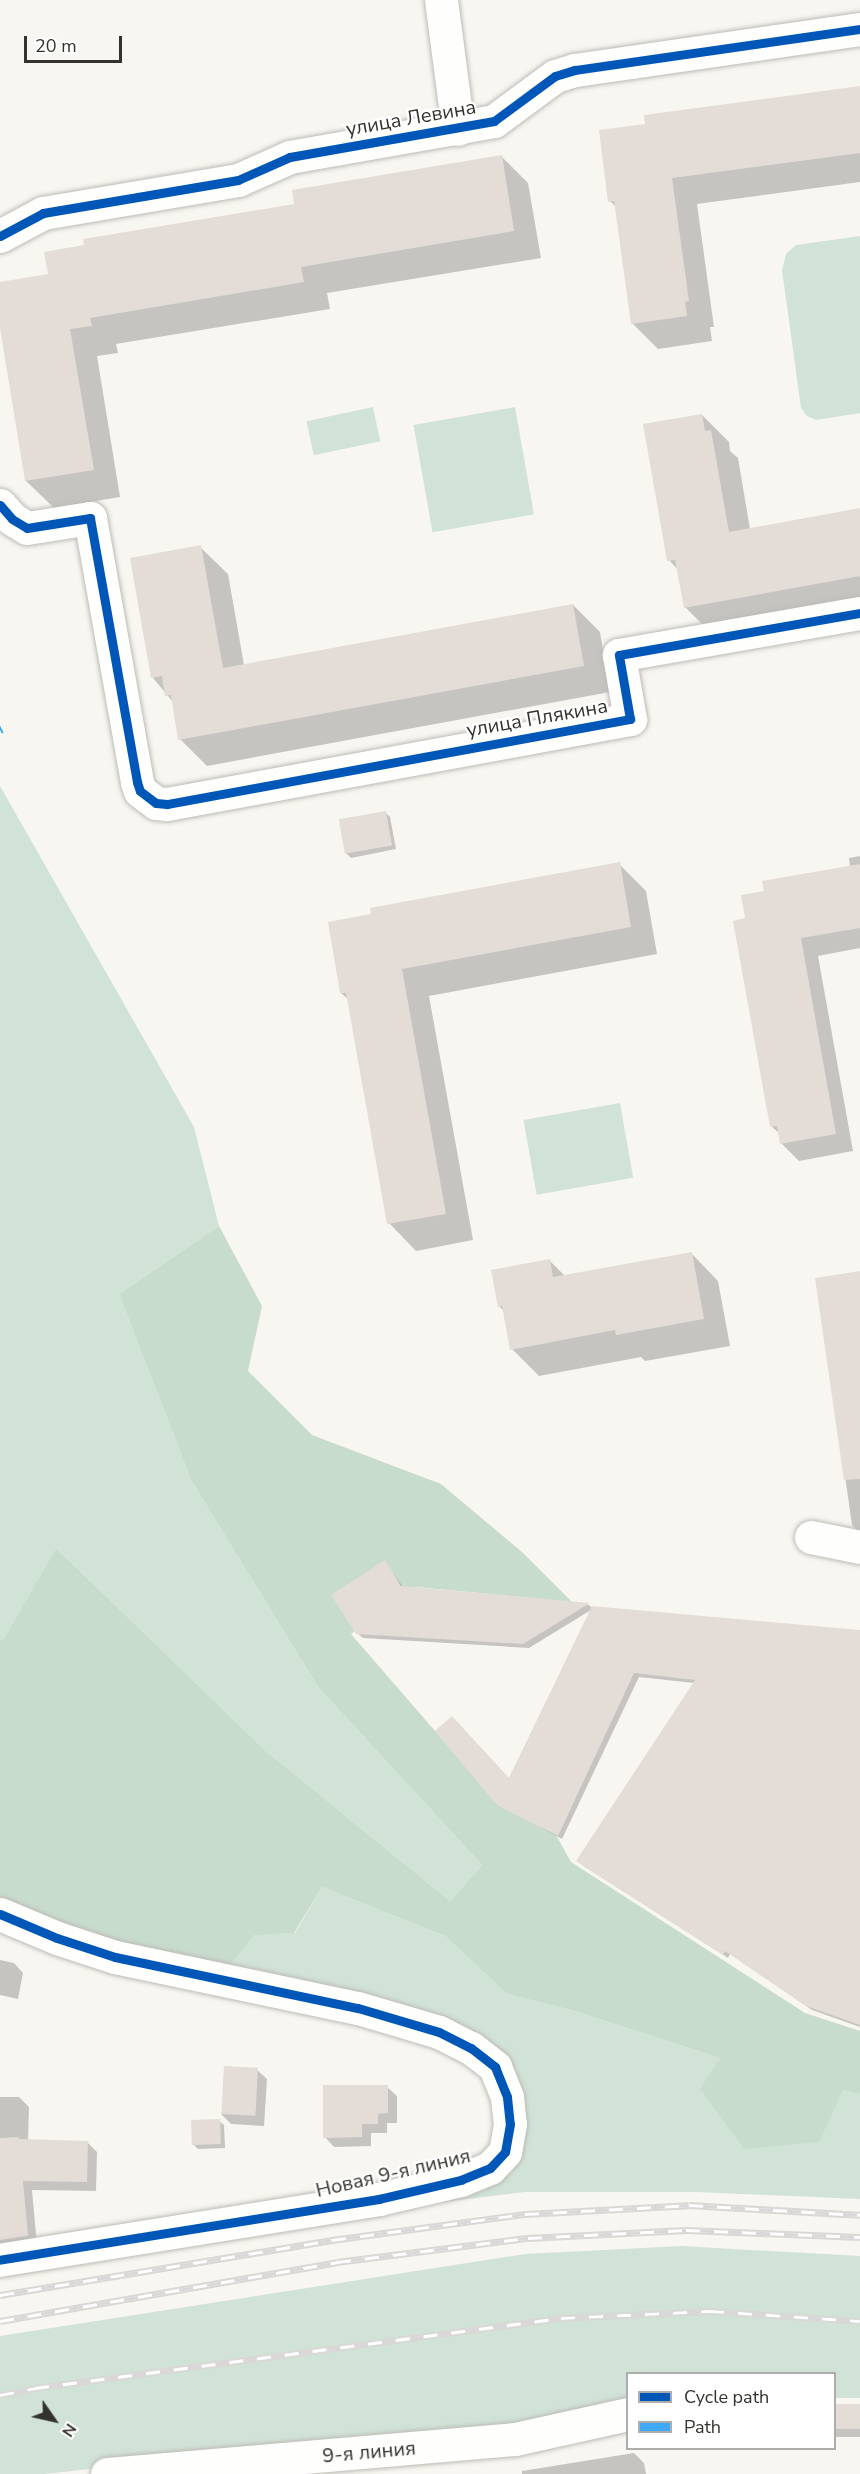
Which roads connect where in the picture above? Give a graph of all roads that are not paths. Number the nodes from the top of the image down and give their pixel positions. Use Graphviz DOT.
graph roads {
  1 [pos="441,0"];
  2 [pos="860,29"];
  3 [pos="458,129"];
  4 [pos="0,236"];
  5 [pos="0,505"];
  6 [pos="860,613"];
  7 [pos="812,1537"];
  8 [pos="860,1547"];
  9 [pos="0,1914"];
  10 [pos="0,2260"];
  11 [pos="626,2414"];
  12 [pos="107,2474"];
  1 -- 3 [label="street"];
  2 -- 3 [label="street, улица Левина"];
  3 -- 4 [label="street, улица Левина"];
  5 -- 6 [label="street, улица Плякина"];
  7 -- 8 [label="street"];
  9 -- 10 [label="street, Новая 9-я линия"];
  11 -- 12 [label="street, 9-я линия"];
}
